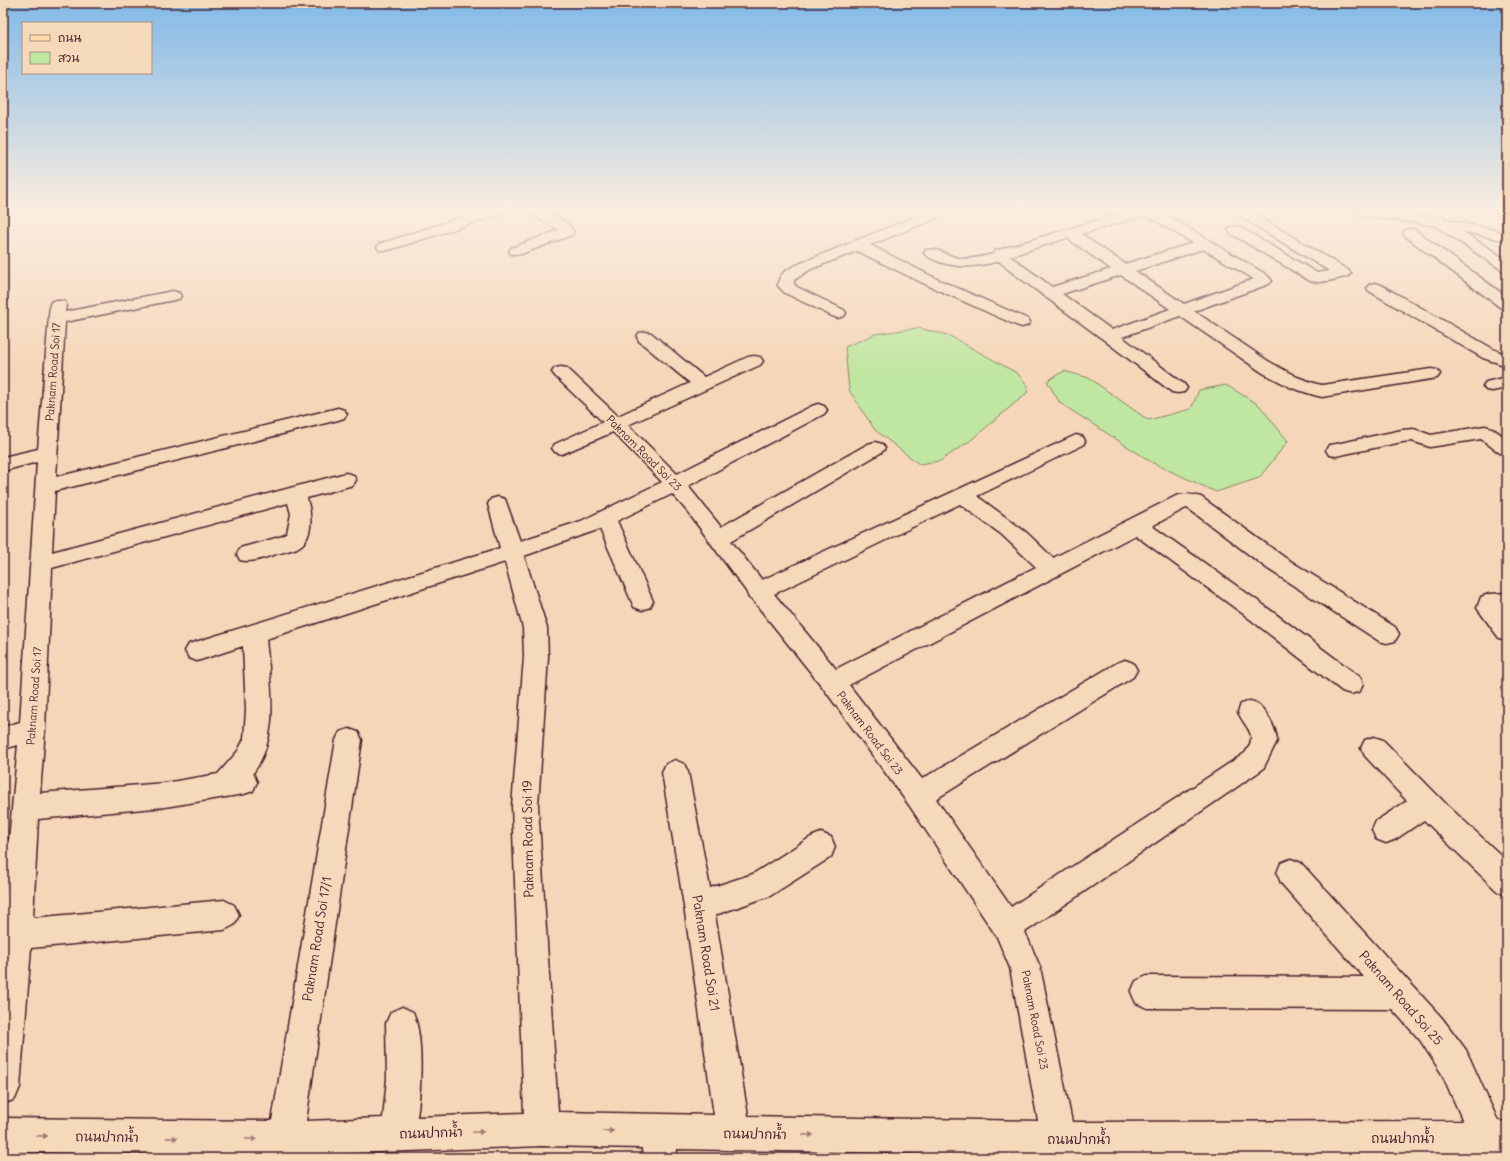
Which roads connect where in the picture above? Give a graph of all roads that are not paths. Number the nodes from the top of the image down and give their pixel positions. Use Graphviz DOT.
graph roads {
  1 [pos="809,265"];
  2 [pos="898,265"];
  3 [pos="1013,265"];
  4 [pos="1116,265"];
  5 [pos="1138,265"];
  6 [pos="1240,265"];
  7 [pos="1293,265"];
  8 [pos="1330,265"];
  9 [pos="1453,265"];
  10 [pos="1123,270"];
  11 [pos="1375,288"];
  12 [pos="1050,293"];
  13 [pos="173,296"];
  14 [pos="1507,305"];
  15 [pos="1184,310"];
  16 [pos="838,313"];
  17 [pos="1022,322"];
  18 [pos="1110,336"];
  19 [pos="645,338"];
  20 [pos="754,361"];
  21 [pos="1507,361"];
  22 [pos="561,372"];
  23 [pos="1431,374"];
  24 [pos="702,384"];
  25 [pos="1178,388"];
  26 [pos="818,410"];
  27 [pos="338,414"];
  28 [pos="615,423"];
  29 [pos="1076,440"];
  30 [pos="562,448"];
  31 [pos="875,448"];
  32 [pos="1507,449"];
  33 [pos="1336,450"];
  34 [pos="47,453"];
  35 [pos="3,464"];
  36 [pos="346,480"];
  37 [pos="675,484"];
  38 [pos="47,486"];
  39 [pos="296,494"];
  40 [pos="961,495"];
  41 [pos="498,504"];
  42 [pos="606,518"];
  43 [pos="1136,525"];
  44 [pos="719,538"];
  45 [pos="512,552"];
  46 [pos="248,554"];
  47 [pos="42,563"];
  48 [pos="1050,570"];
  49 [pos="757,592"];
  50 [pos="642,601"];
  51 [pos="1507,602"];
  52 [pos="1507,631"];
  53 [pos="254,633"];
  54 [pos="1387,634"];
  55 [pos="197,651"];
  56 [pos="1125,670"];
  57 [pos="832,682"];
  58 [pos="1350,684"];
  59 [pos="1250,712"];
  60 [pos="32,729"];
  61 [pos="3,738"];
  62 [pos="349,740"];
  63 [pos="1374,748"];
  64 [pos="675,772"];
  65 [pos="918,796"];
  66 [pos="1426,803"];
  67 [pos="25,807"];
  68 [pos="1386,830"];
  69 [pos="821,847"];
  70 [pos="13,852"];
  71 [pos="1291,873"];
  72 [pos="1507,881"];
  73 [pos="699,906"];
  74 [pos="224,915"];
  75 [pos="1006,927"];
  76 [pos="17,934"];
  77 [pos="1147,992"];
  78 [pos="1397,993"];
  79 [pos="402,1022"];
  80 [pos="3,1087"];
  81 [pos="542,1129"];
  82 [pos="734,1134"];
  83 [pos="3,1135"];
  84 [pos="397,1135"];
  85 [pos="286,1138"];
  86 [pos="1497,1139"];
  87 [pos="660,1145"];
  88 [pos="1060,1149"];
  1 -- 16 [label="street"];
  2 -- 17 [label="street"];
  3 -- 12 [label="street"];
  4 -- 10 [label="street"];
  5 -- 10 [label="street"];
  6 -- 15 [label="street"];
  7 -- 8 [label="street"];
  9 -- 14 [label="street"];
  10 -- 12 [label="street"];
  10 -- 15 [label="street"];
  11 -- 21 [label="street"];
  12 -- 18 [label="street"];
  13 -- 34 [label="street, Paknam Road Soi 17"];
  15 -- 18 [label="street"];
  15 -- 23 [label="street"];
  18 -- 25 [label="street"];
  19 -- 24 [label="street"];
  20 -- 24 [label="street"];
  22 -- 28 [label="street, Paknam Road Soi 23"];
  24 -- 28 [label="street"];
  26 -- 37 [label="street"];
  27 -- 38 [label="street"];
  28 -- 30 [label="street"];
  28 -- 37 [label="street, Paknam Road Soi 23"];
  29 -- 40 [label="street"];
  31 -- 44 [label="street"];
  32 -- 33 [label="street"];
  34 -- 35 [label="street"];
  34 -- 38 [label="street, Paknam Road Soi 17"];
  36 -- 39 [label="street"];
  37 -- 42 [label="street"];
  37 -- 44 [label="street, Paknam Road Soi 23"];
  38 -- 47 [label="street, Paknam Road Soi 17"];
  39 -- 46 [label="street"];
  39 -- 47 [label="street"];
  40 -- 48 [label="street"];
  40 -- 49 [label="street"];
  41 -- 45 [label="street, Paknam Road Soi 19"];
  42 -- 45 [label="street"];
  42 -- 50 [label="street"];
  43 -- 48 [label="street"];
  43 -- 54 [label="street"];
  43 -- 58 [label="street"];
  44 -- 49 [label="street, Paknam Road Soi 23"];
  45 -- 53 [label="street"];
  45 -- 81 [label="street, Paknam Road Soi 19"];
  47 -- 60 [label="street, Paknam Road Soi 17"];
  48 -- 57 [label="street"];
  49 -- 57 [label="street, Paknam Road Soi 23"];
  51 -- 52 [label="street"];
  53 -- 55 [label="street"];
  53 -- 67 [label="street"];
  56 -- 65 [label="street"];
  57 -- 65 [label="street, Paknam Road Soi 23"];
  59 -- 75 [label="street"];
  60 -- 61 [label="street"];
  60 -- 67 [label="street, Paknam Road Soi 17"];
  62 -- 85 [label="street, Paknam Road Soi 17/1"];
  63 -- 66 [label="street"];
  64 -- 73 [label="street, Paknam Road Soi 21"];
  65 -- 75 [label="street, Paknam Road Soi 23"];
  66 -- 68 [label="street"];
  66 -- 72 [label="street"];
  67 -- 70 [label="street, Paknam Road Soi 17"];
  69 -- 73 [label="street"];
  70 -- 76 [label="street, Paknam Road Soi 17"];
  71 -- 78 [label="street, Paknam Road Soi 25"];
  73 -- 82 [label="street, Paknam Road Soi 21"];
  74 -- 76 [label="street"];
  75 -- 88 [label="street, Paknam Road Soi 23"];
  76 -- 80 [label="street, Paknam Road Soi 17"];
  77 -- 78 [label="street"];
  78 -- 86 [label="street, Paknam Road Soi 25"];
  79 -- 84 [label="street"];
  84 -- 81 [label="street, ถนนปากน้ำ, one-way"];
  81 -- 87 [label="street, ถนนปากน้ำ, one-way"];
  82 -- 87 [label="street, ถนนปากน้ำ"];
  82 -- 88 [label="street, ถนนปากน้ำ, one-way"];
  83 -- 85 [label="street, ถนนปากน้ำ, one-way"];
  84 -- 85 [label="street, ถนนปากน้ำ"];
  86 -- 88 [label="street, ถนนปากน้ำ"];
}
